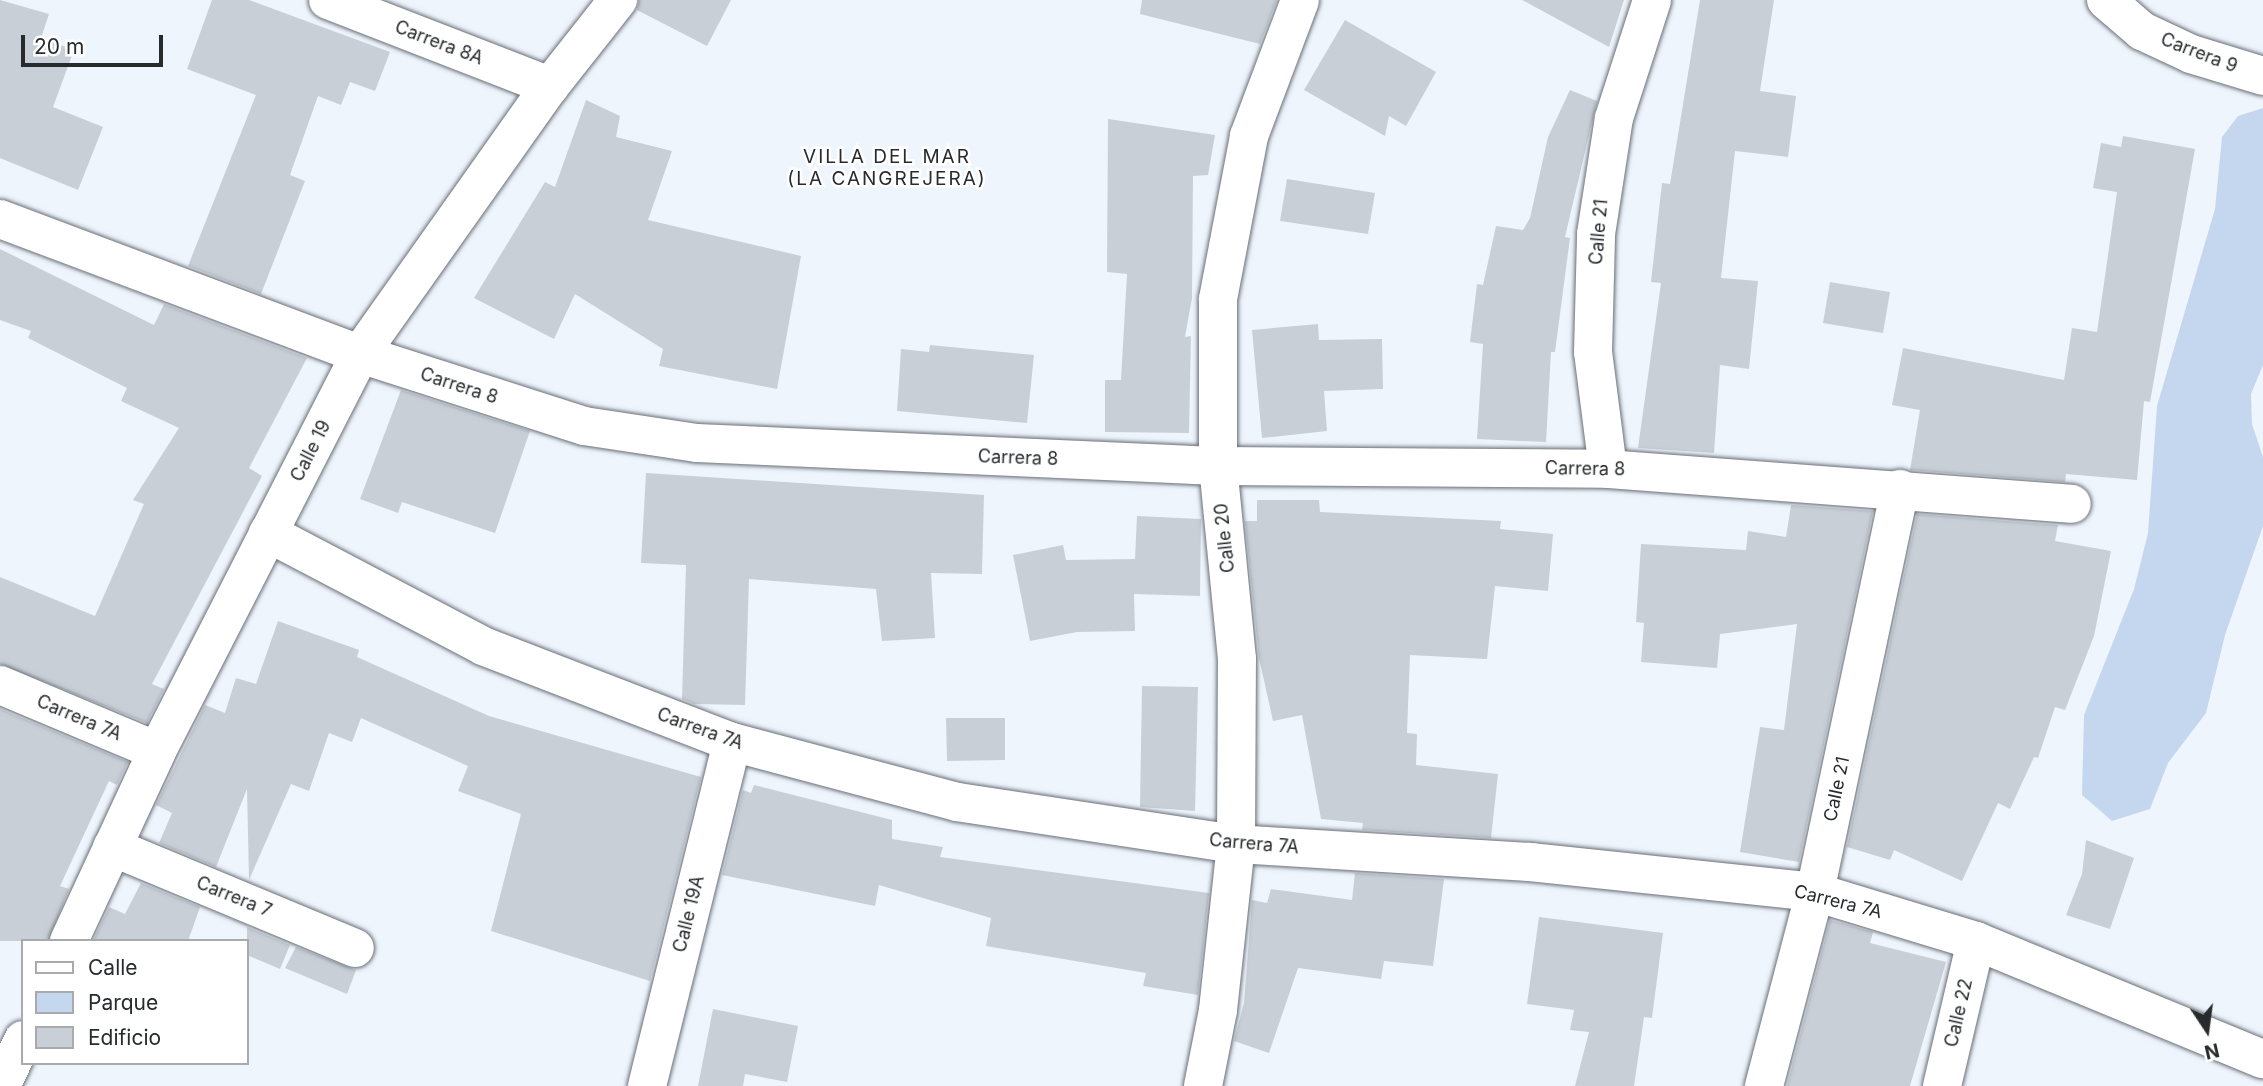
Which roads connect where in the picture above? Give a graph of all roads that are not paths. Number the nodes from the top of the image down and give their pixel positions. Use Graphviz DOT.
graph roads {
  1 [pos="328,0"];
  2 [pos="618,0"];
  3 [pos="1300,0"];
  4 [pos="1652,0"];
  5 [pos="2106,0"];
  6 [pos="2263,76"];
  7 [pos="550,86"];
  8 [pos="0,219"];
  9 [pos="360,354"];
  10 [pos="1218,466"];
  11 [pos="1608,469"];
  12 [pos="1900,489"];
  13 [pos="2073,503"];
  14 [pos="268,533"];
  15 [pos="0,685"];
  16 [pos="732,742"];
  17 [pos="157,751"];
  18 [pos="1236,844"];
  19 [pos="113,847"];
  20 [pos="1815,892"];
  21 [pos="70,939"];
  22 [pos="1976,941"];
  23 [pos="355,947"];
  24 [pos="21,1044"];
  25 [pos="2263,1059"];
  26 [pos="1,1086"];
  27 [pos="647,1086"];
  28 [pos="1203,1086"];
  29 [pos="1764,1086"];
  30 [pos="1942,1086"];
  1 -- 7 [label="street, Carrera 8A"];
  2 -- 7 [label="street, Calle 19"];
  3 -- 10 [label="street, Calle 20"];
  4 -- 11 [label="street, Calle 21"];
  5 -- 6 [label="street, Carrera 9"];
  7 -- 9 [label="street, Calle 19"];
  8 -- 9 [label="street, Carrera 8"];
  9 -- 10 [label="street, Carrera 8"];
  9 -- 14 [label="street, Calle 19"];
  10 -- 11 [label="street, Carrera 8"];
  10 -- 18 [label="street, Calle 20"];
  11 -- 12 [label="street, Carrera 8"];
  12 -- 13 [label="street, Carrera 8"];
  12 -- 20 [label="street, Calle 21"];
  14 -- 16 [label="street, Carrera 7A"];
  14 -- 17 [label="street, Calle 19"];
  15 -- 17 [label="street, Carrera 7A"];
  16 -- 18 [label="street, Carrera 7A"];
  16 -- 27 [label="street, Calle 19A"];
  17 -- 19 [label="street, Calle 19"];
  18 -- 20 [label="street, Carrera 7A"];
  18 -- 28 [label="street, Calle 20"];
  19 -- 21 [label="street, Calle 19"];
  19 -- 23 [label="street, Carrera 7"];
  20 -- 22 [label="street, Carrera 7A"];
  20 -- 29 [label="street, Calle 21"];
  22 -- 25 [label="street, Carrera 7A"];
  22 -- 30 [label="street, Calle 22"];
  24 -- 26 [label="street"];
}
